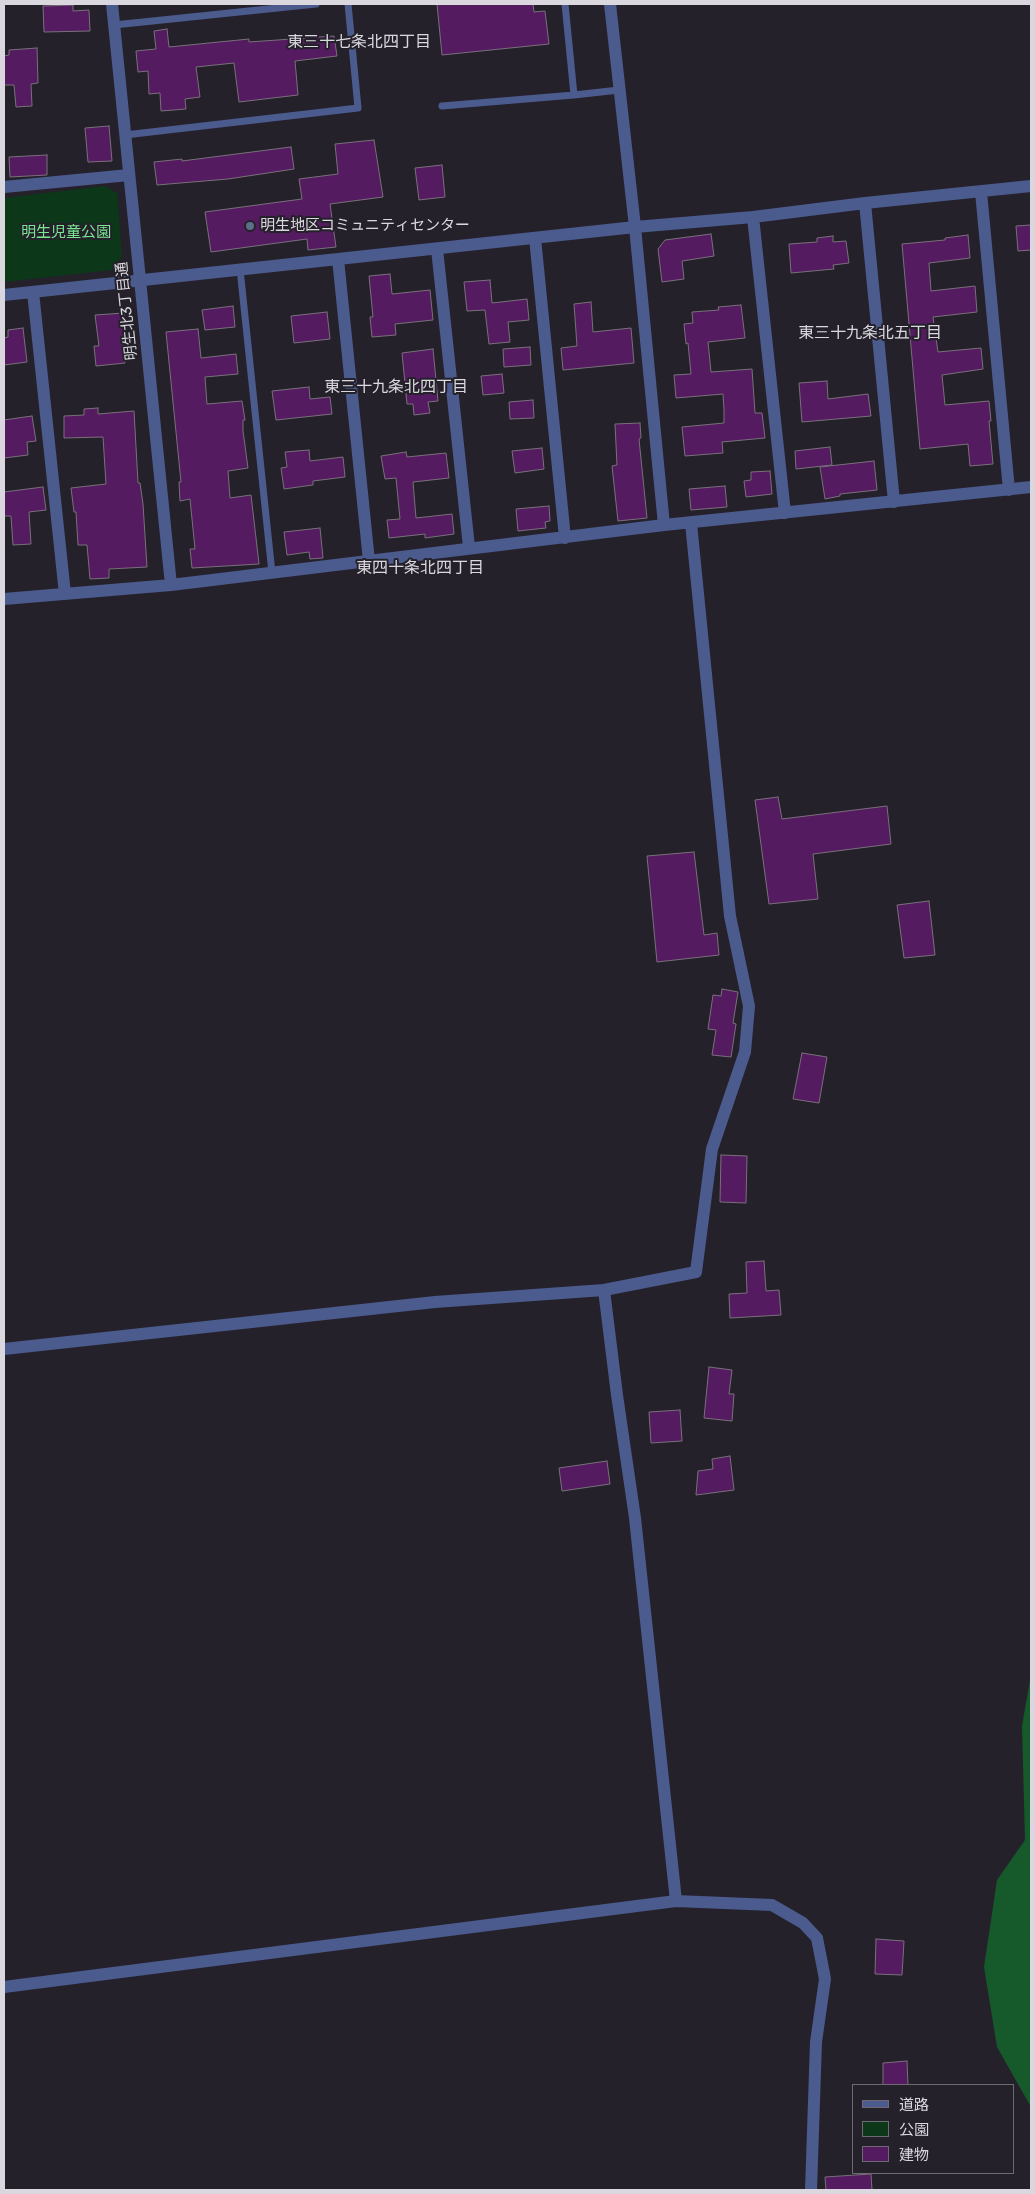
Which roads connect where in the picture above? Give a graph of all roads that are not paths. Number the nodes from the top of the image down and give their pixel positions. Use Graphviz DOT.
graph roads {
  1 [pos="112,4"];
  2 [pos="316,4"];
  3 [pos="348,4"];
  4 [pos="565,4"];
  5 [pos="610,4"];
  6 [pos="114,25"];
  7 [pos="619,90"];
  8 [pos="574,94"];
  9 [pos="442,106"];
  10 [pos="125,135"];
  11 [pos="129,175"];
  12 [pos="1031,186"];
  13 [pos="4,187"];
  14 [pos="981,192"];
  15 [pos="865,203"];
  16 [pos="753,217"];
  17 [pos="635,227"];
  18 [pos="535,238"];
  19 [pos="437,249"];
  20 [pos="338,260"];
  21 [pos="240,269"];
  22 [pos="140,280"];
  23 [pos="32,292"];
  24 [pos="4,295"];
  25 [pos="1031,487"];
  26 [pos="1009,490"];
  27 [pos="894,502"];
  28 [pos="785,513"];
  29 [pos="690,524"];
  30 [pos="664,525"];
  31 [pos="565,538"];
  32 [pos="469,547"];
  33 [pos="369,561"];
  34 [pos="272,573"];
  35 [pos="171,585"];
  36 [pos="65,594"];
  37 [pos="4,599"];
  38 [pos="604,1290"];
  39 [pos="4,1348"];
  40 [pos="676,1901"];
  41 [pos="4,1987"];
  42 [pos="810,2190"];
  1 -- 6 [label="street, 明生北3丁目通"];
  2 -- 6 [label="lane"];
  3 -- 10 [label="lane"];
  4 -- 8 [label="lane"];
  5 -- 7 [label="street"];
  6 -- 10 [label="street, 明生北3丁目通"];
  7 -- 8 [label="lane"];
  7 -- 17 [label="street"];
  8 -- 9 [label="lane"];
  10 -- 11 [label="street, 明生北3丁目通"];
  11 -- 13 [label="street"];
  11 -- 22 [label="street, 明生北3丁目通"];
  12 -- 14 [label="street"];
  14 -- 15 [label="street"];
  14 -- 26 [label="street"];
  15 -- 16 [label="street"];
  15 -- 27 [label="street"];
  16 -- 17 [label="street"];
  16 -- 28 [label="street"];
  17 -- 18 [label="street"];
  17 -- 30 [label="street"];
  18 -- 19 [label="street"];
  18 -- 31 [label="street"];
  19 -- 20 [label="street"];
  19 -- 32 [label="street"];
  20 -- 21 [label="street"];
  20 -- 33 [label="street"];
  21 -- 22 [label="street"];
  21 -- 34 [label="lane"];
  22 -- 23 [label="street"];
  22 -- 35 [label="street, 明生北3丁目通"];
  23 -- 24 [label="street"];
  23 -- 36 [label="street"];
  25 -- 26 [label="street"];
  26 -- 27 [label="street"];
  27 -- 28 [label="street"];
  28 -- 29 [label="street"];
  29 -- 30 [label="street"];
  29 -- 38 [label="street"];
  30 -- 31 [label="street"];
  31 -- 32 [label="street"];
  32 -- 33 [label="street"];
  33 -- 34 [label="street"];
  34 -- 35 [label="street"];
  35 -- 36 [label="street"];
  36 -- 37 [label="street"];
  38 -- 39 [label="street"];
  38 -- 40 [label="street"];
  40 -- 41 [label="street"];
  40 -- 42 [label="street"];
}
